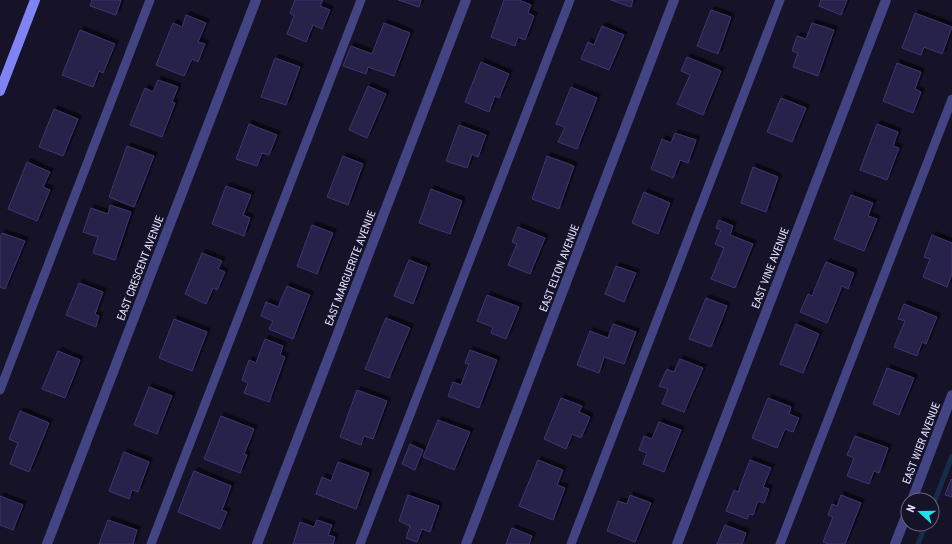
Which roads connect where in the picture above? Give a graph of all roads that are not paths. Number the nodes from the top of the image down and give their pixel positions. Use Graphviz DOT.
graph roads {
  1 [pos="35,0"];
  2 [pos="150,0"];
  3 [pos="256,0"];
  4 [pos="360,0"];
  5 [pos="466,0"];
  6 [pos="570,0"];
  7 [pos="674,0"];
  8 [pos="780,0"];
  9 [pos="886,0"];
  10 [pos="0,91"];
  11 [pos="952,99"];
  12 [pos="0,390"];
  13 [pos="952,394"];
  14 [pos="915,492"];
  15 [pos="900,532"];
  16 [pos="47,544"];
  17 [pos="150,544"];
  18 [pos="257,544"];
  19 [pos="360,544"];
  20 [pos="466,544"];
  21 [pos="572,544"];
  22 [pos="677,544"];
  23 [pos="780,544"];
  24 [pos="896,544"];
  1 -- 10 [label="main road"];
  2 -- 12 [label="lane"];
  3 -- 16 [label="street, EAST CRESCENT AVENUE"];
  4 -- 17 [label="lane"];
  5 -- 18 [label="street, EAST MARGUERITE AVENUE"];
  6 -- 19 [label="lane"];
  7 -- 20 [label="street, EAST ELTON AVENUE"];
  8 -- 21 [label="lane"];
  9 -- 22 [label="street, EAST VINE AVENUE"];
  11 -- 23 [label="lane"];
  13 -- 14 [label="street, EAST WIER AVENUE"];
  15 -- 24 [label="street"];
}
